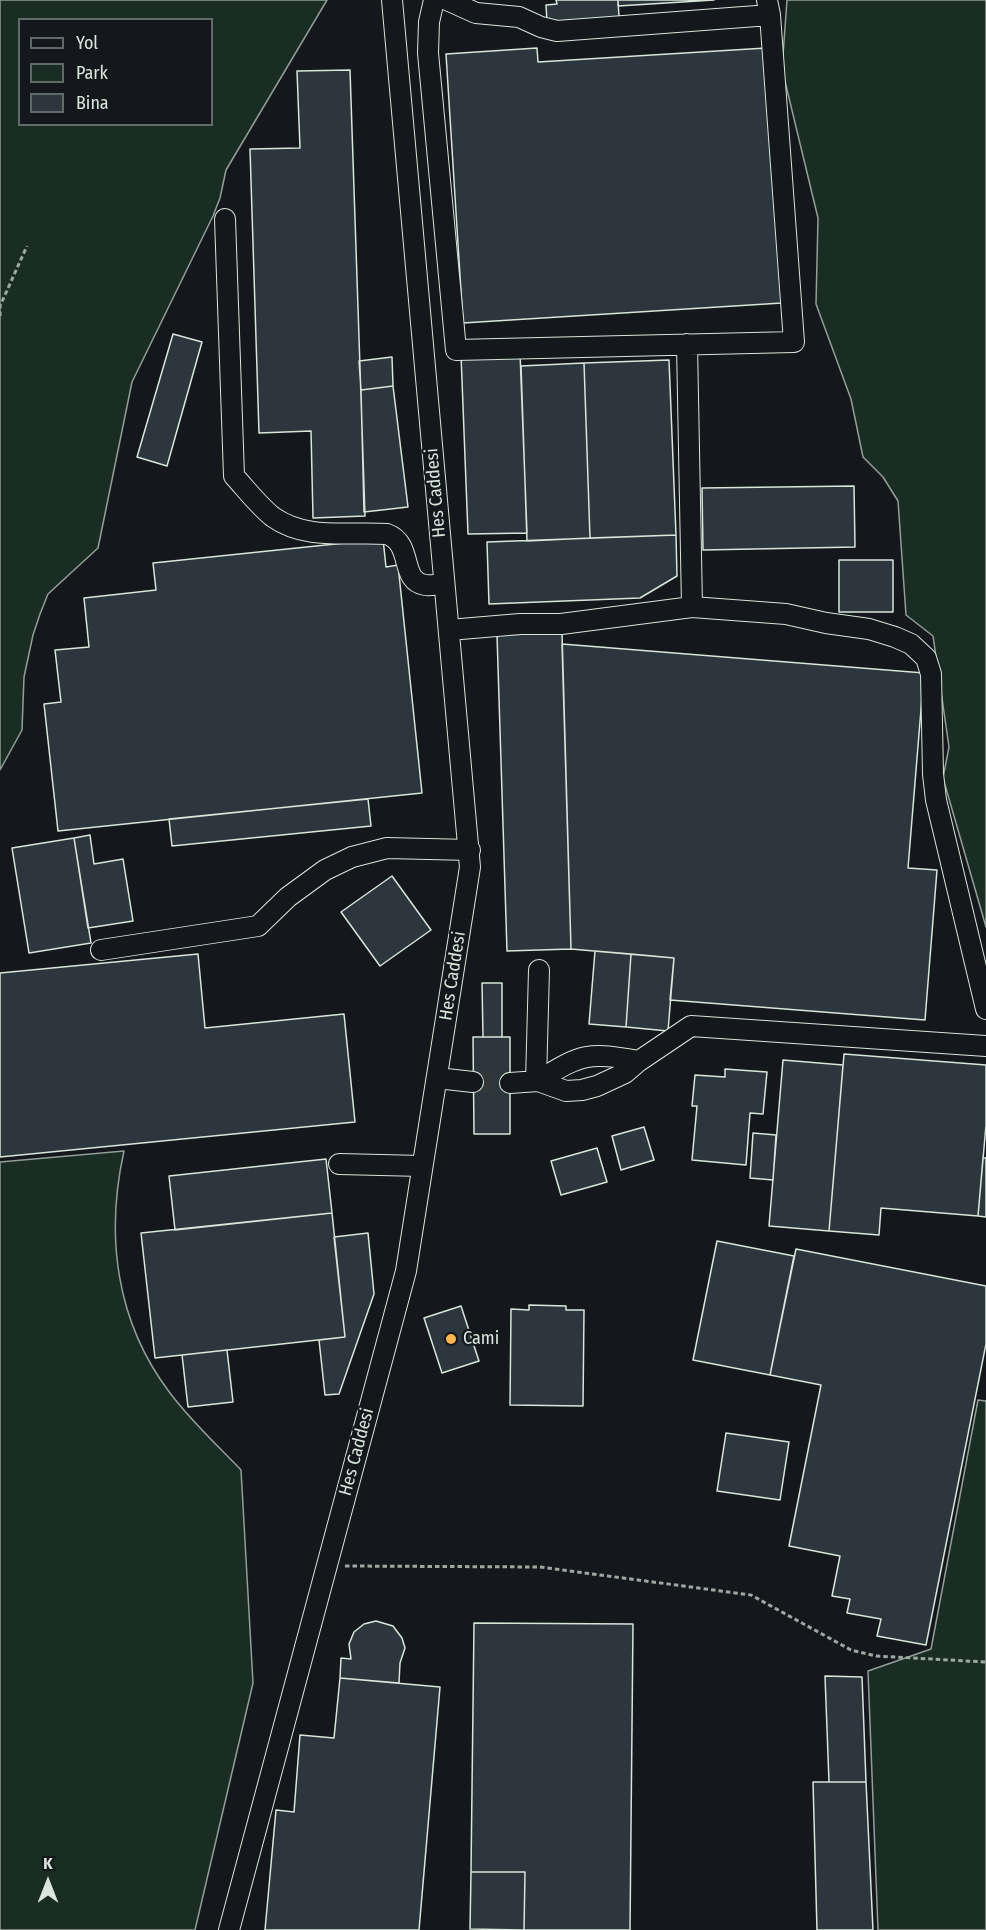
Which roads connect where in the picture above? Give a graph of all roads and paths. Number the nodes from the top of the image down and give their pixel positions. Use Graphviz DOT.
graph roads {
  1 [pos="392,0"];
  2 [pos="434,0"];
  3 [pos="447,0"];
  4 [pos="768,8"];
  5 [pos="225,219"];
  6 [pos="27,246"];
  7 [pos="0,305"];
  8 [pos="0,316"];
  9 [pos="687,344"];
  10 [pos="444,584"];
  11 [pos="692,607"];
  12 [pos="449,630"];
  13 [pos="470,850"];
  14 [pos="100,950"];
  15 [pos="539,970"];
  16 [pos="986,1009"];
  17 [pos="986,1046"];
  18 [pos="639,1061"];
  19 [pos="436,1078"];
  20 [pos="537,1081"];
  21 [pos="473,1082"];
  22 [pos="510,1083"];
  23 [pos="339,1164"];
  24 [pos="422,1166"];
  25 [pos="327,1566"];
  26 [pos="986,1662"];
  27 [pos="230,1930"];
  1 -- 10 [label="street, Hes Caddesi"];
  2 -- 9 [label="street"];
  3 -- 4 [label="street"];
  4 -- 9 [label="street"];
  5 -- 10 [label="street"];
  6 -- 7 [label="path"];
  7 -- 8 [label="path"];
  9 -- 11 [label="street"];
  10 -- 12 [label="street, Hes Caddesi"];
  11 -- 12 [label="street"];
  11 -- 16 [label="street"];
  12 -- 13 [label="street, Hes Caddesi"];
  13 -- 14 [label="street"];
  13 -- 19 [label="street, Hes Caddesi"];
  15 -- 20 [label="street"];
  17 -- 18 [label="street"];
  18 -- 20 [label="street"];
  18 -- 20 [label="street"];
  19 -- 21 [label="street"];
  19 -- 24 [label="street, Hes Caddesi"];
  20 -- 22 [label="street"];
  23 -- 24 [label="street"];
  24 -- 25 [label="street, Hes Caddesi"];
  25 -- 26 [label="path"];
  25 -- 27 [label="street, Hes Caddesi"];
}
